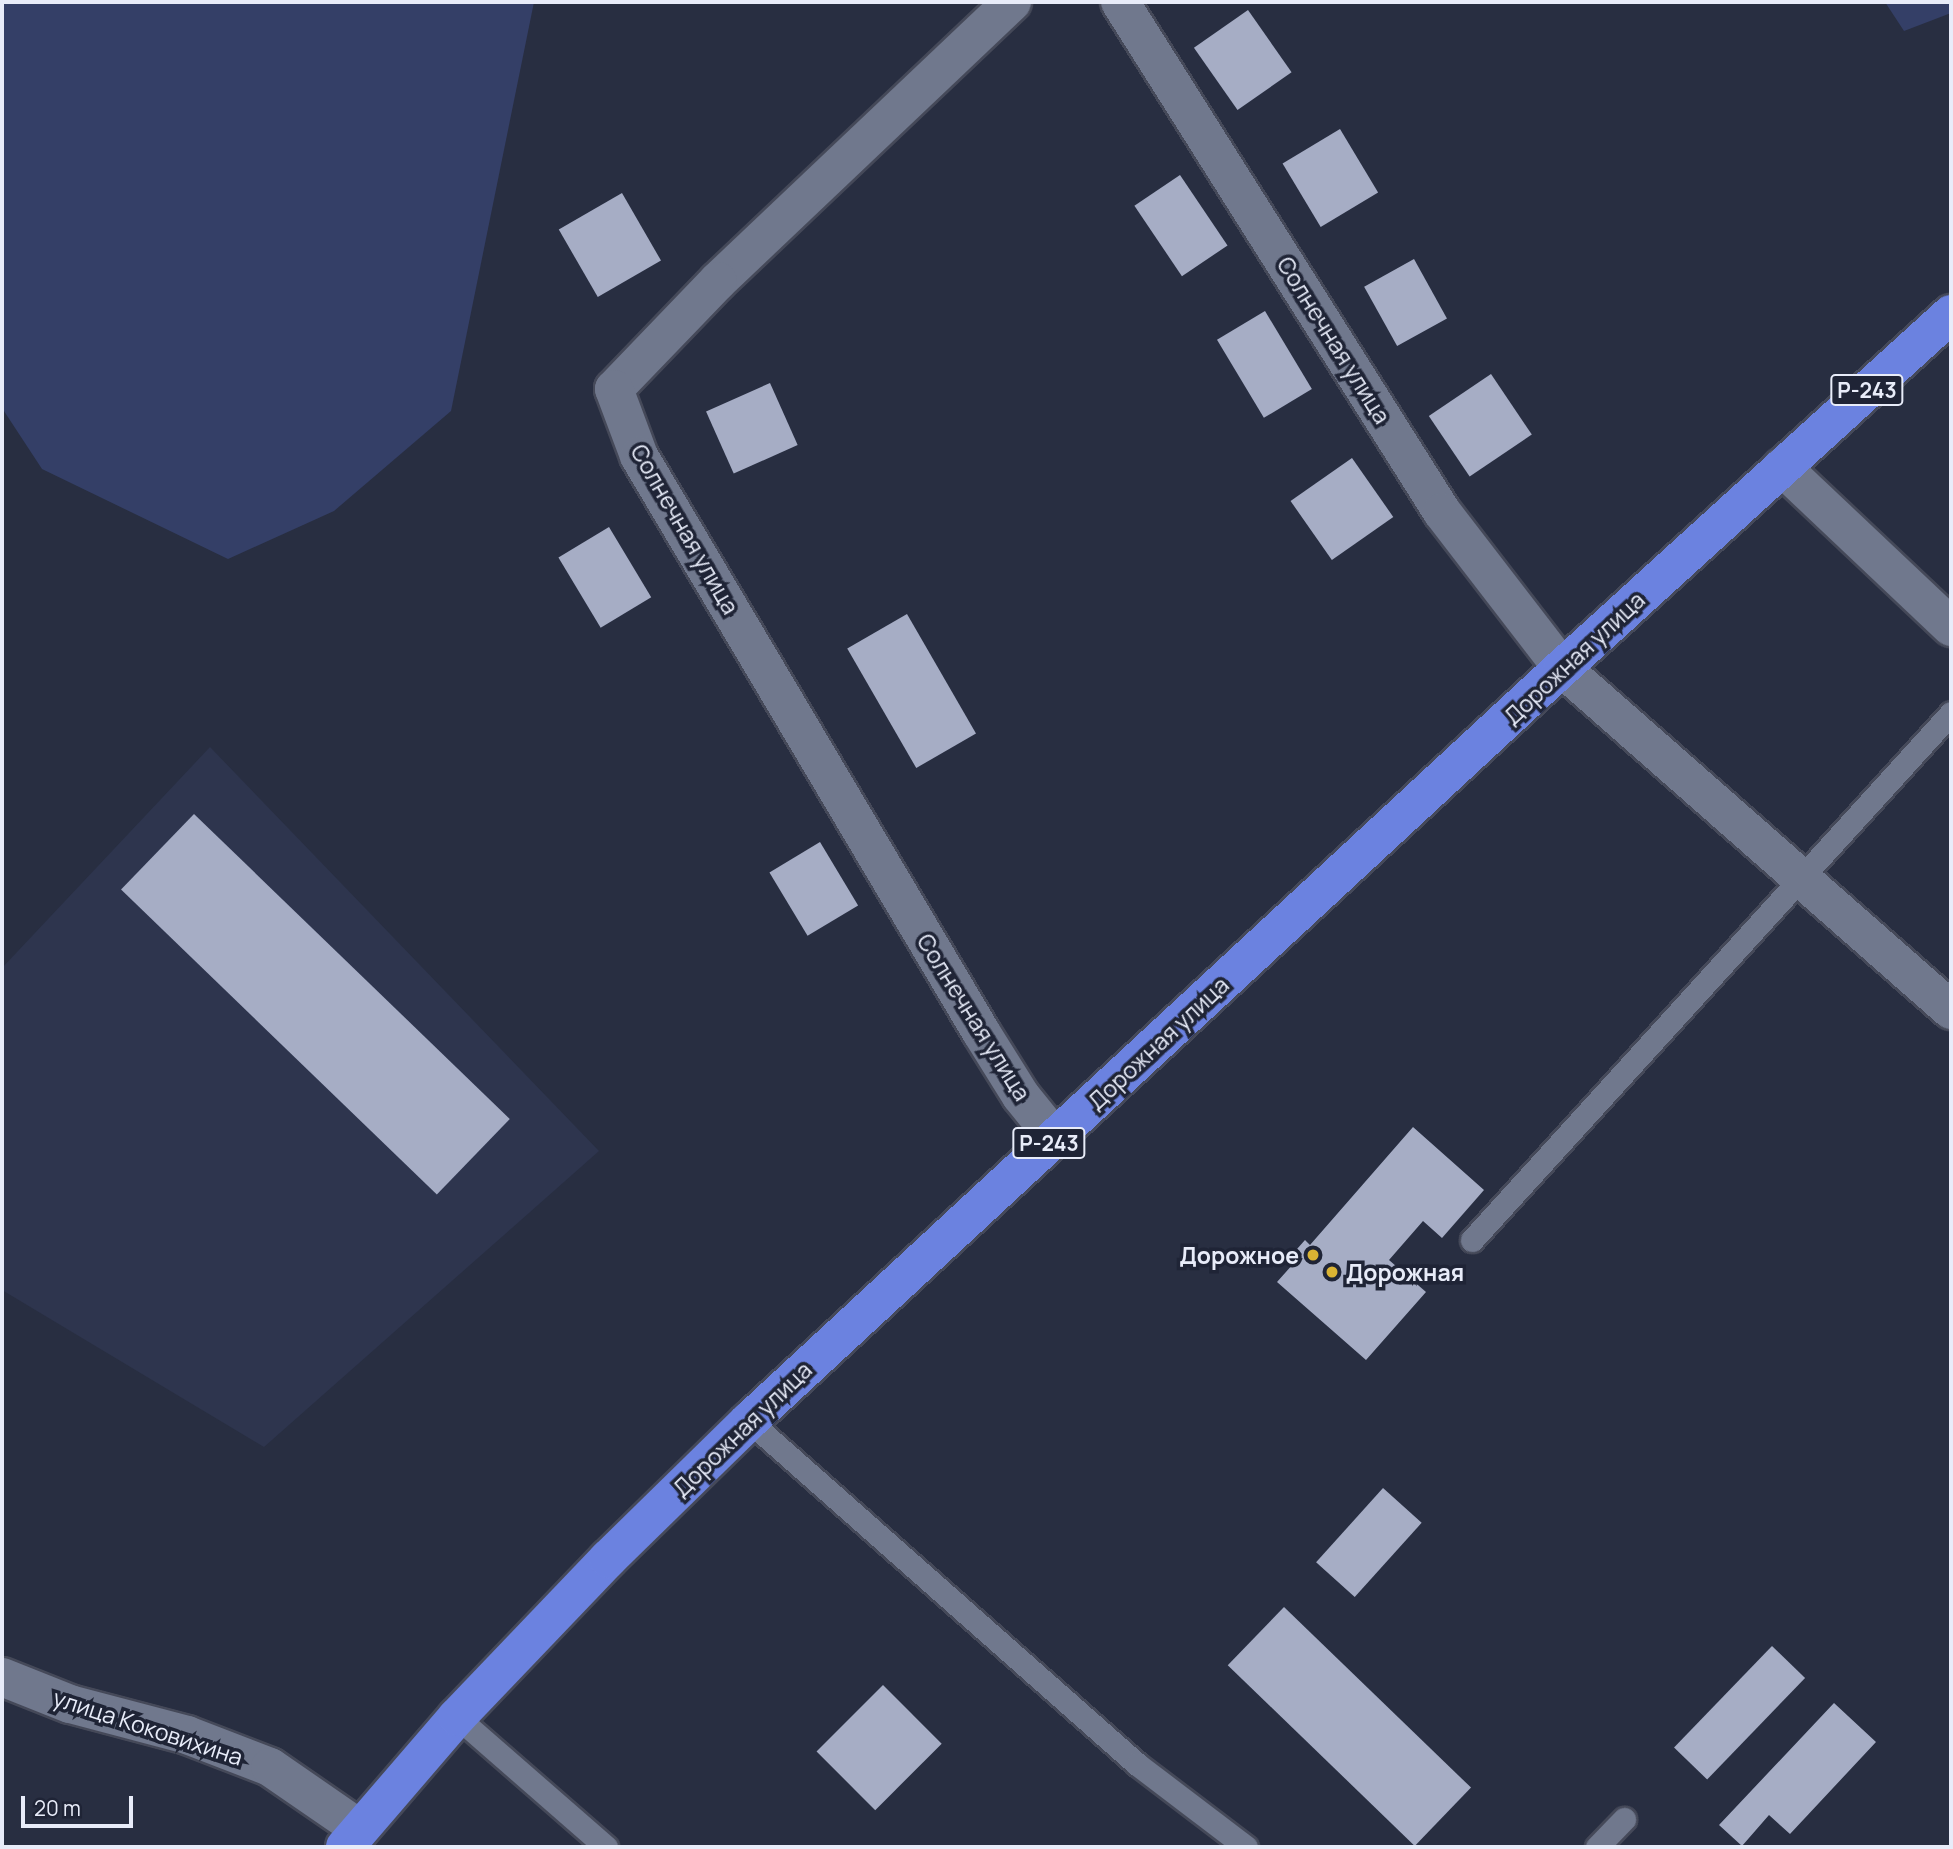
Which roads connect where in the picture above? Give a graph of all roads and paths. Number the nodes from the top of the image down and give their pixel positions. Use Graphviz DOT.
graph roads {
  1 [pos="1012,2"];
  2 [pos="1120,2"];
  3 [pos="1951,314"];
  4 [pos="1782,467"];
  5 [pos="1951,627"];
  6 [pos="1562,668"];
  7 [pos="1951,713"];
  8 [pos="1802,878"];
  9 [pos="1951,1010"];
  10 [pos="1055,1138"];
  11 [pos="1472,1240"];
  12 [pos="749,1421"];
  13 [pos="2,1677"];
  14 [pos="457,1717"];
  15 [pos="1624,1819"];
  16 [pos="353,1838"];
  17 [pos="606,1847"];
  18 [pos="1246,1847"];
  19 [pos="1597,1847"];
  1 -- 10 [label="street, Солнечная улица"];
  2 -- 6 [label="street, Солнечная улица"];
  3 -- 4 [label="highway, Р-243"];
  4 -- 5 [label="street"];
  4 -- 6 [label="highway, Дорожная улица / Р-243"];
  6 -- 8 [label="street, Солнечная улица"];
  6 -- 10 [label="highway, Дорожная улица / Р-243"];
  7 -- 8 [label="lane"];
  8 -- 9 [label="street, Солнечная улица"];
  8 -- 11 [label="lane"];
  10 -- 12 [label="highway, Дорожная улица / Р-243"];
  12 -- 14 [label="highway, Дорожная улица / Р-243"];
  12 -- 18 [label="lane"];
  13 -- 16 [label="street, улица Коковихина"];
  14 -- 16 [label="highway, Дорожная улица / Р-243"];
  14 -- 17 [label="lane"];
  15 -- 19 [label="lane"];
}
